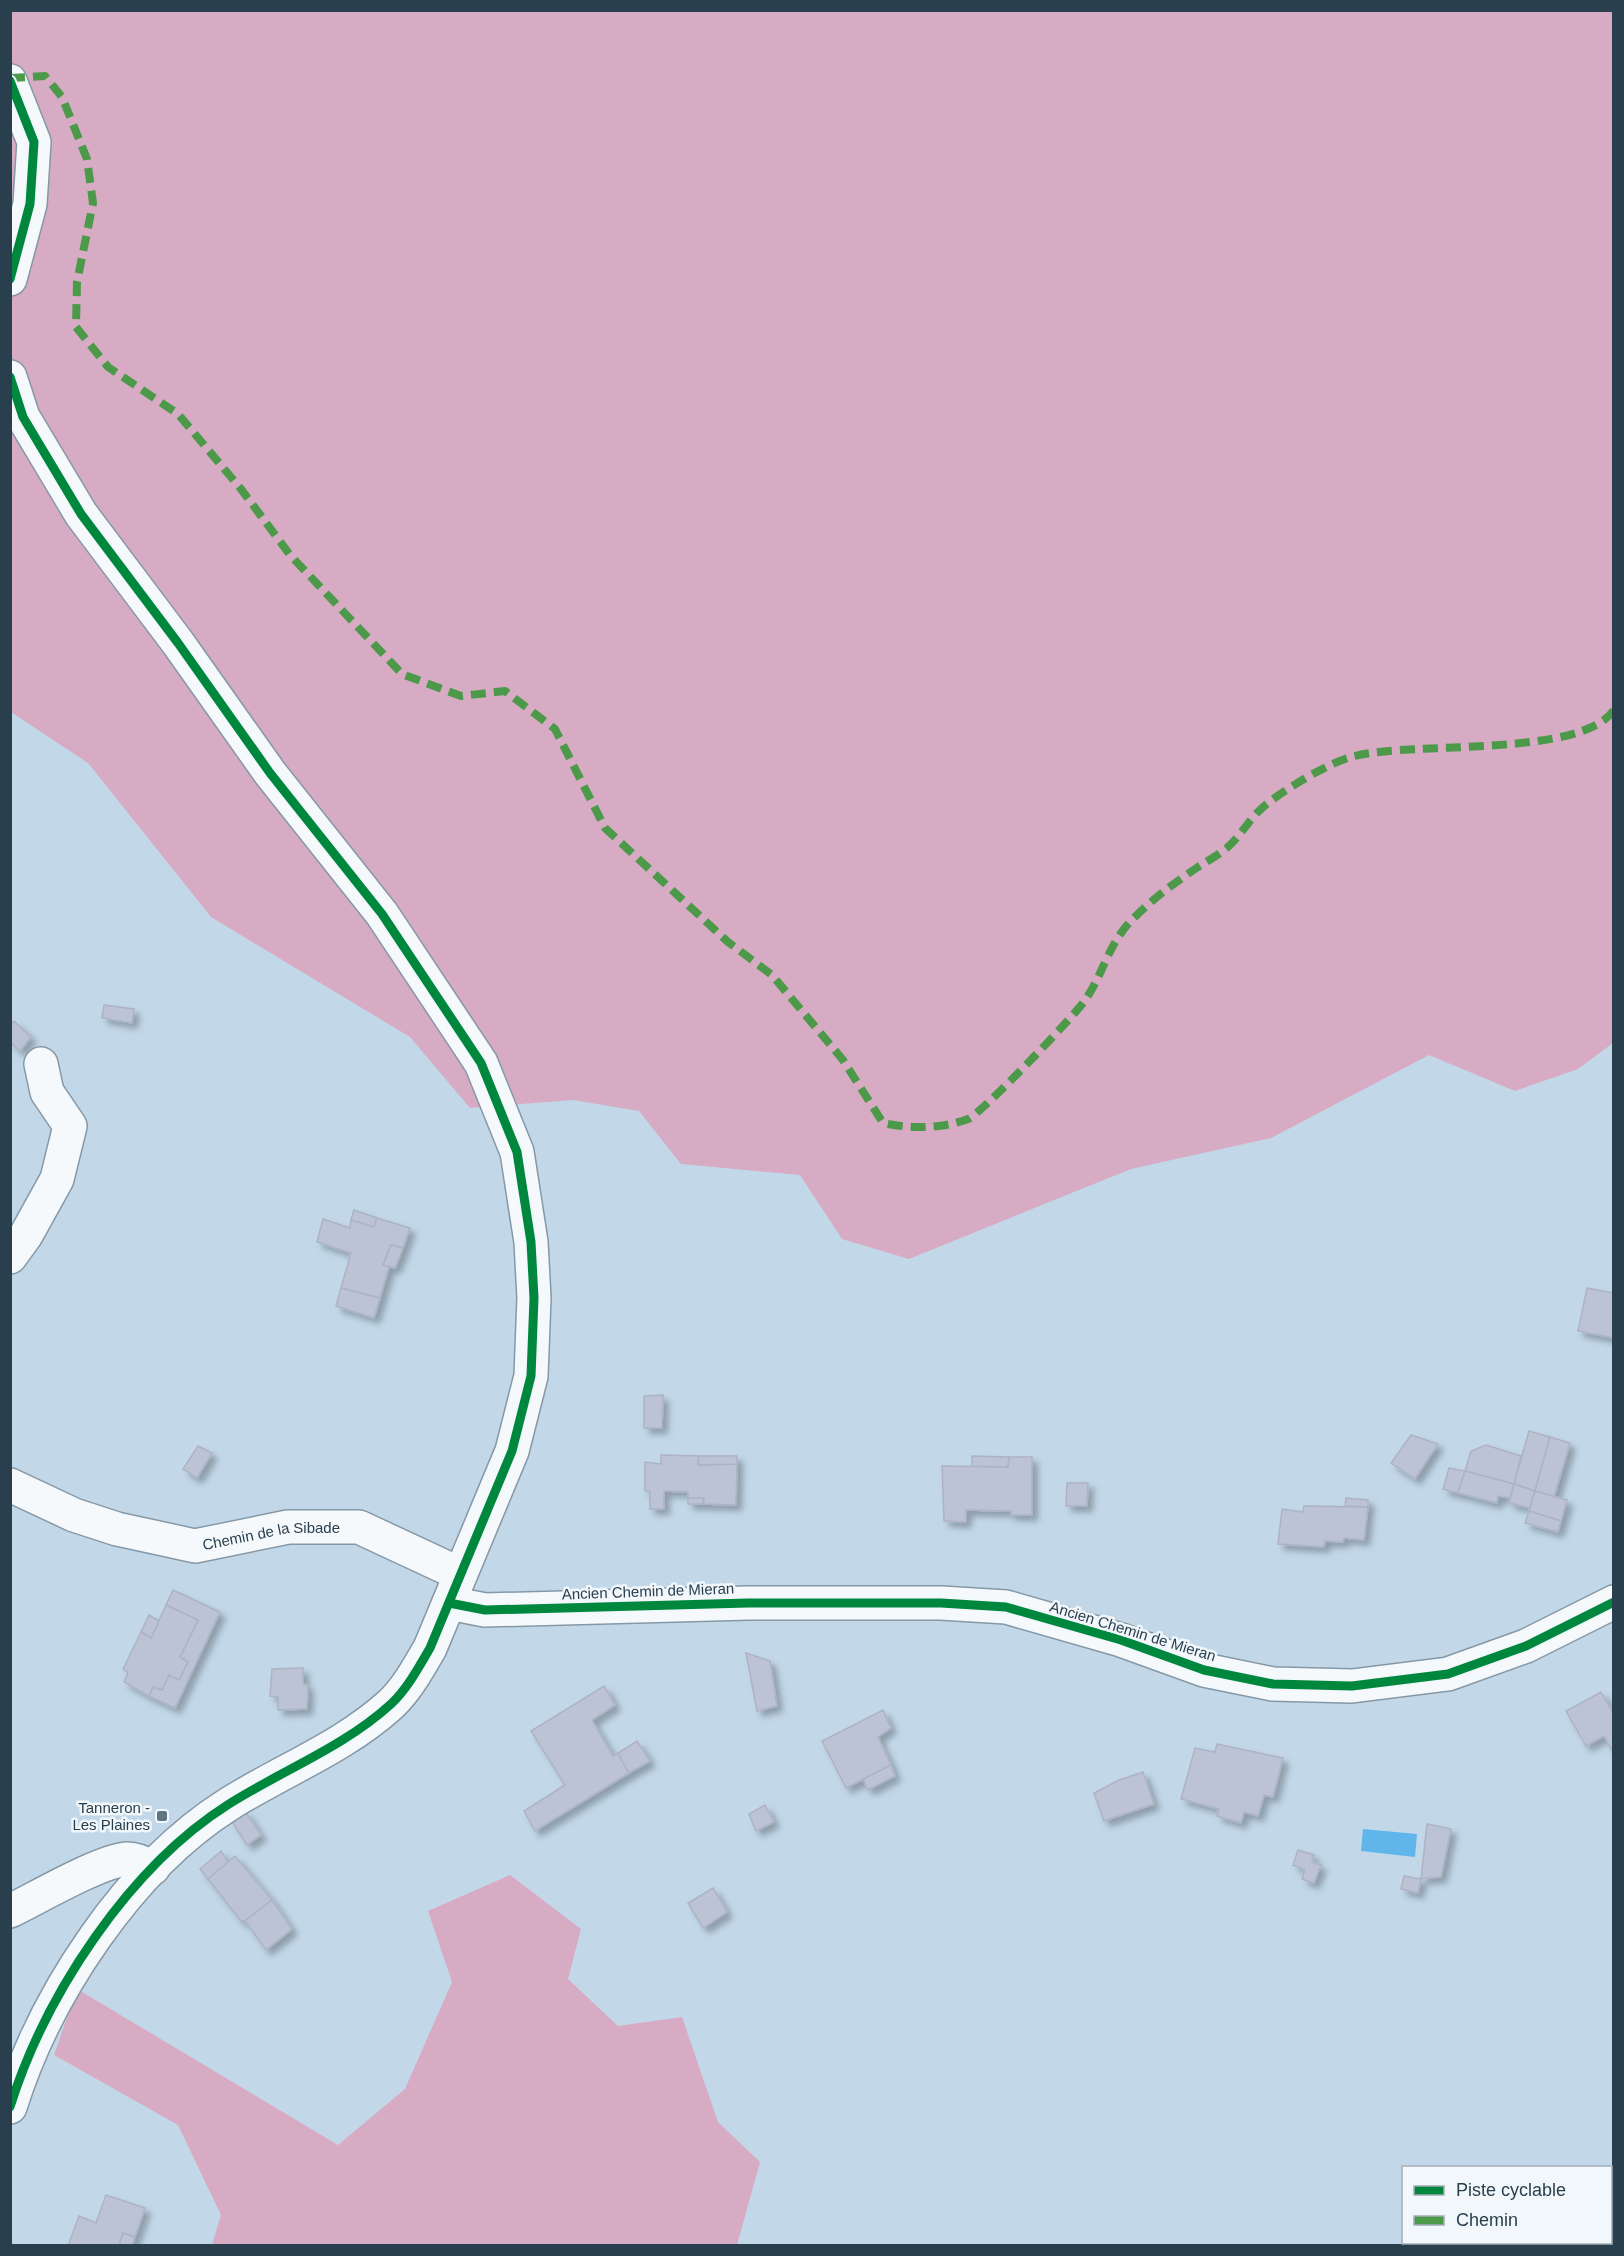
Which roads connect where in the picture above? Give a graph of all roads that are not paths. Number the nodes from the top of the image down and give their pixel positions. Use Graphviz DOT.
graph roads {
  1 [pos="10,81"];
  2 [pos="10,279"];
  3 [pos="10,376"];
  4 [pos="41,1064"];
  5 [pos="10,1257"];
  6 [pos="10,1485"];
  7 [pos="455,1588"];
  8 [pos="1614,1602"];
  9 [pos="153,1868"];
  10 [pos="10,1911"];
  11 [pos="10,2107"];
  1 -- 2 [label="street"];
  3 -- 7 [label="street"];
  4 -- 5 [label="street"];
  6 -- 7 [label="street, Chemin de la Sibade"];
  7 -- 8 [label="street, Ancien Chemin de Mieran"];
  7 -- 9 [label="street"];
  9 -- 10 [label="street"];
  9 -- 11 [label="street"];
}
